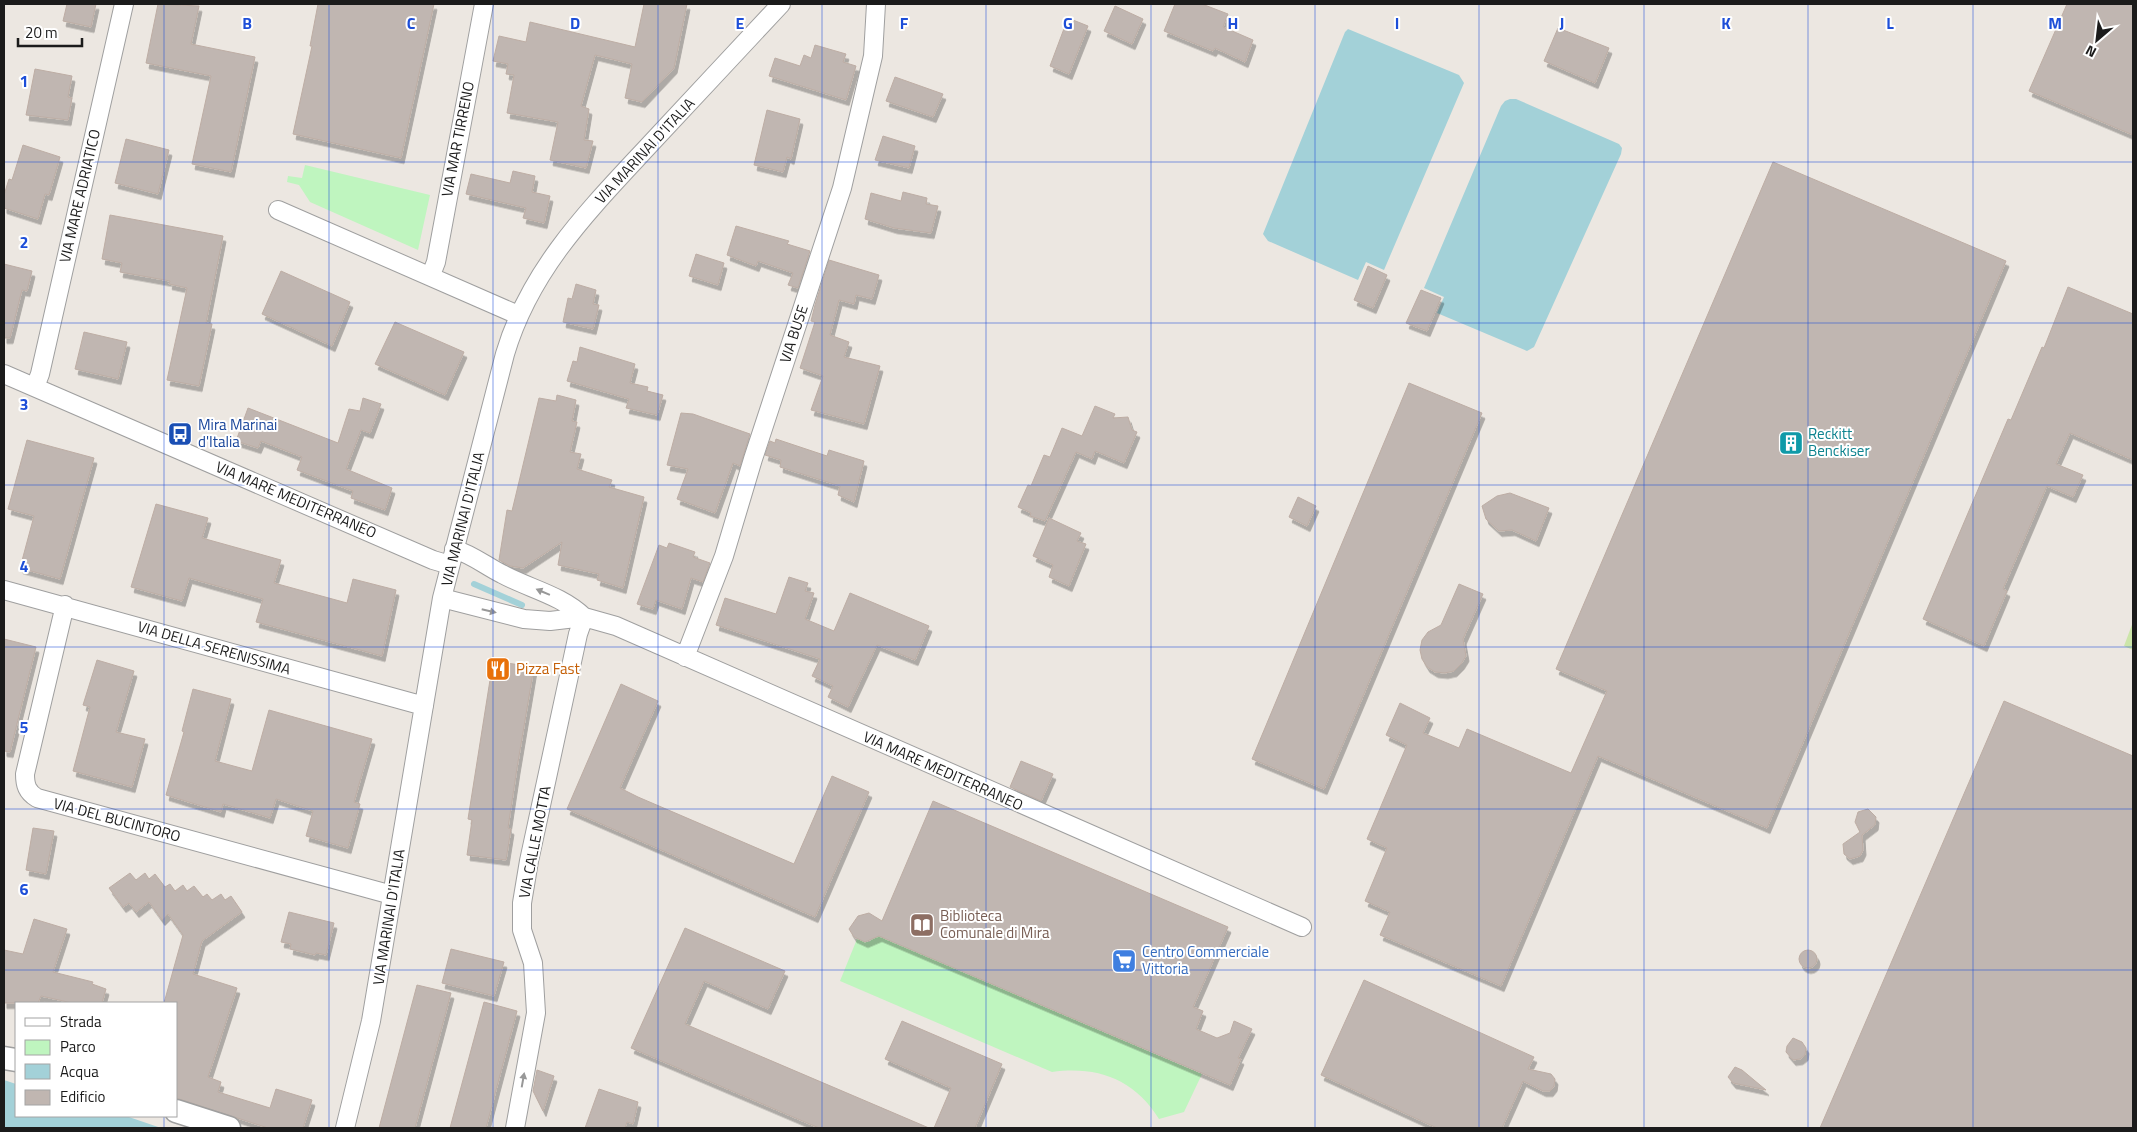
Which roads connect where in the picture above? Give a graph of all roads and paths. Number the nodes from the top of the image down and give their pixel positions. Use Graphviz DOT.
graph roads {
  1 [pos="124,4"];
  2 [pos="484,4"];
  3 [pos="781,4"];
  4 [pos="876,4"];
  5 [pos="278,210"];
  6 [pos="431,274"];
  7 [pos="518,315"];
  8 [pos="4,374"];
  9 [pos="35,387"];
  10 [pos="452,557"];
  11 [pos="4,590"];
  12 [pos="442,598"];
  13 [pos="65,605"];
  14 [pos="584,617"];
  15 [pos="685,657"];
  16 [pos="424,706"];
  17 [pos="392,895"];
  18 [pos="1302,927"];
  19 [pos="178,1112"];
  20 [pos="229,1128"];
  21 [pos="345,1128"];
  22 [pos="515,1128"];
  1 -- 9 [label="street, VIA MARE ADRIATICO"];
  2 -- 6 [label="street, VIA MAR TIRRENO"];
  3 -- 7 [label="street, VIA MARINAI D'ITALIA"];
  4 -- 15 [label="street, VIA BUSE"];
  5 -- 6 [label="street"];
  6 -- 7 [label="street"];
  7 -- 10 [label="street, VIA MARINAI D'ITALIA"];
  8 -- 9 [label="street, VIA MARE MEDITERRANEO"];
  9 -- 10 [label="street, VIA MARE MEDITERRANEO"];
  10 -- 12 [label="street, VIA MARINAI D'ITALIA"];
  14 -- 10 [label="street, VIA MARE MEDITERRANEO, one-way"];
  11 -- 13 [label="street, VIA DELLA SERENISSIMA"];
  12 -- 14 [label="street, VIA MARE MEDITERRANEO, one-way"];
  12 -- 16 [label="street, VIA MARINAI D'ITALIA"];
  13 -- 16 [label="street, VIA DELLA SERENISSIMA"];
  13 -- 17 [label="street, VIA DEL BUCINTORO"];
  14 -- 15 [label="street, VIA MARE MEDITERRANEO"];
  22 -- 14 [label="street, VIA CALLE MOTTA, one-way"];
  15 -- 18 [label="street, VIA MARE MEDITERRANEO"];
  16 -- 17 [label="street, VIA MARINAI D'ITALIA"];
  17 -- 21 [label="street, VIA MARINAI D'ITALIA"];
  19 -- 20 [label="street"];
}
